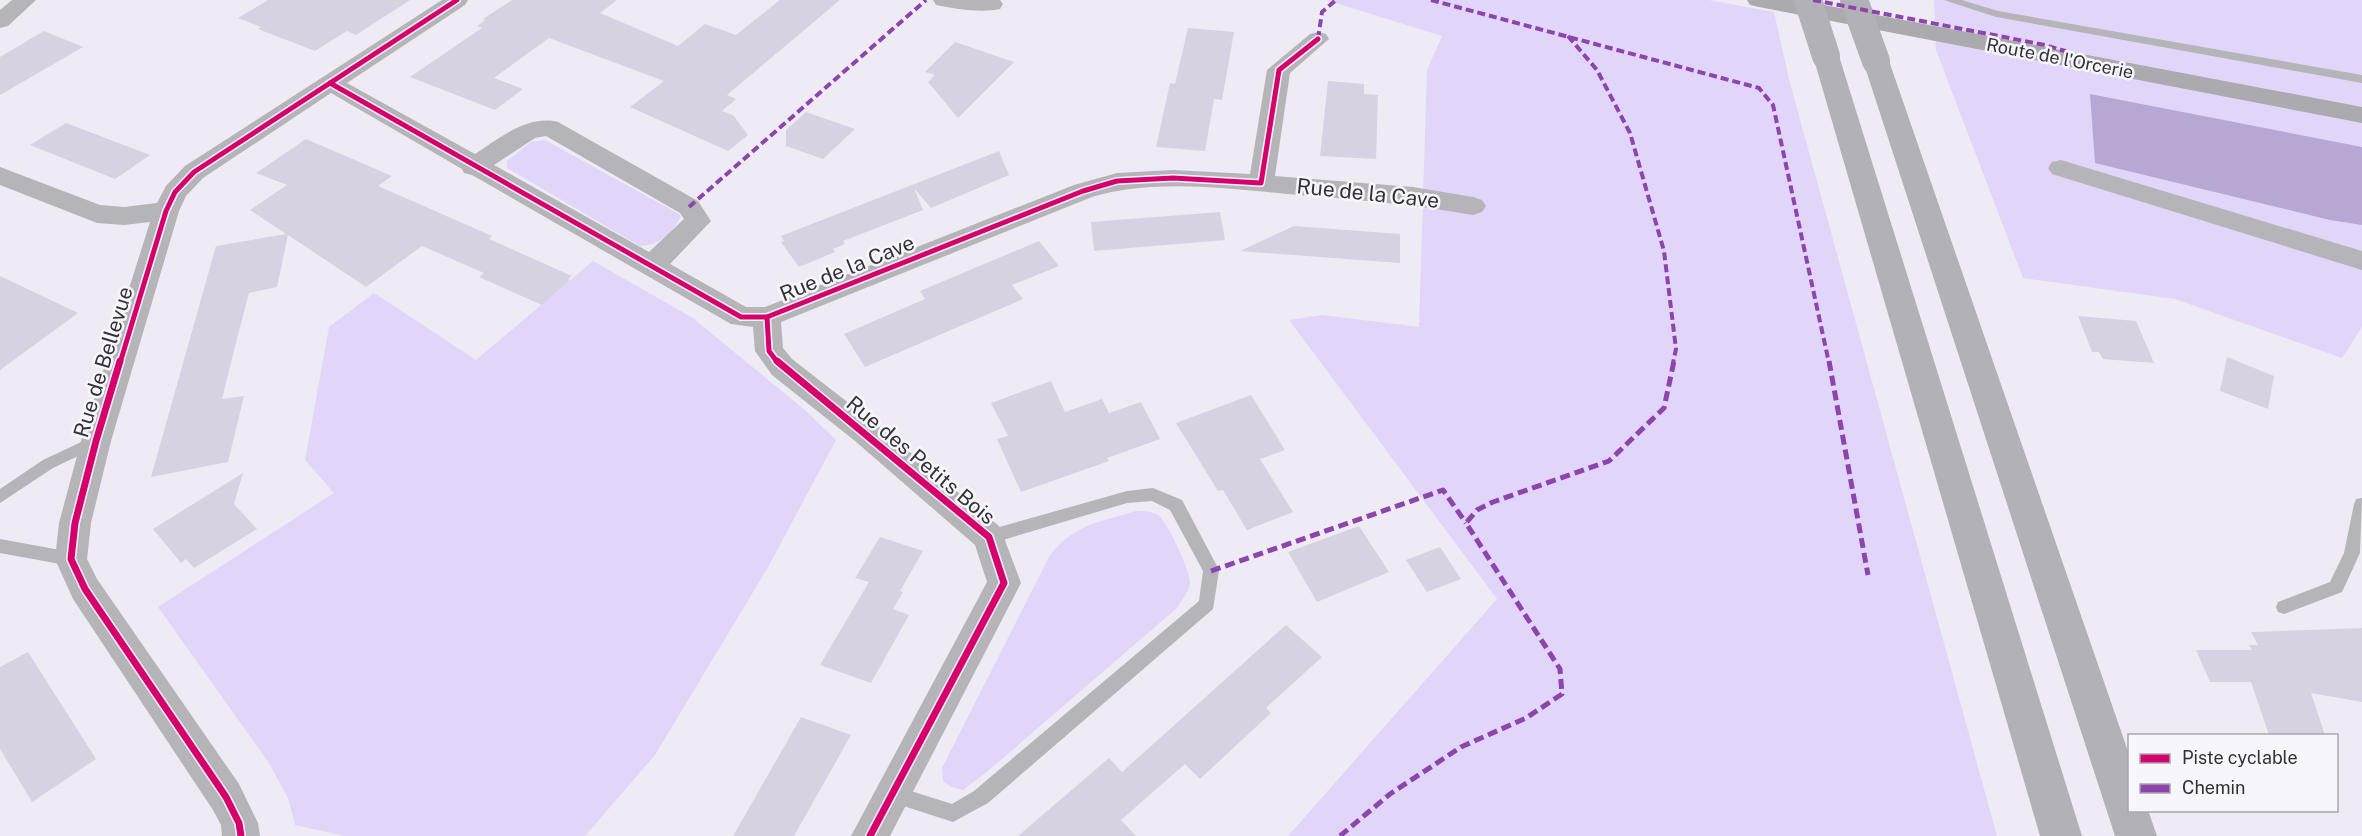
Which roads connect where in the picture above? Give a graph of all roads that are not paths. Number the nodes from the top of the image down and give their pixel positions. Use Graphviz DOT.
graph roads {
  1 [pos="25,0"];
  2 [pos="457,0"];
  3 [pos="944,0"];
  4 [pos="1759,0"];
  5 [pos="1808,0"];
  6 [pos="1854,0"];
  7 [pos="1950,0"];
  8 [pos="992,4"];
  9 [pos="0,21"];
  10 [pos="1318,39"];
  11 [pos="2362,79"];
  12 [pos="330,83"];
  13 [pos="2362,115"];
  14 [pos="473,167"];
  15 [pos="2061,168"];
  16 [pos="0,175"];
  17 [pos="1261,183"];
  18 [pos="1473,206"];
  19 [pos="166,211"];
  20 [pos="2362,261"];
  21 [pos="651,266"];
  22 [pos="767,317"];
  23 [pos="96,441"];
  24 [pos="0,496"];
  25 [pos="2362,504"];
  26 [pos="988,537"];
  27 [pos="0,546"];
  28 [pos="71,559"];
  29 [pos="2284,607"];
  30 [pos="892,794"];
  31 [pos="241,836"];
  32 [pos="870,836"];
  33 [pos="2061,836"];
  34 [pos="2136,836"];
  1 -- 9 [label="street"];
  2 -- 12 [label="street, Rue de Bellevue"];
  3 -- 8 [label="street"];
  4 -- 13 [label="street, Route de l'Orcerie"];
  5 -- 33 [label="highway, bridge"];
  6 -- 34 [label="highway, bridge"];
  7 -- 11 [label="lane"];
  10 -- 17 [label="street"];
  12 -- 14 [label="street, Rue de la Cave"];
  12 -- 19 [label="street, Rue de Bellevue"];
  14 -- 21 [label="street, Rue de la Cave"];
  14 -- 21 [label="street"];
  15 -- 20 [label="street"];
  16 -- 19 [label="street"];
  17 -- 18 [label="street, Rue de la Cave"];
  17 -- 22 [label="street, Rue de la Cave"];
  19 -- 23 [label="street, Rue de Bellevue"];
  21 -- 22 [label="street, Rue de la Cave"];
  22 -- 26 [label="street, Rue des Petits Bois"];
  23 -- 24 [label="lane, Rue de Bellevue"];
  23 -- 28 [label="street, Rue de Bellevue"];
  25 -- 29 [label="lane"];
  26 -- 30 [label="street, Rue des Petits Bois"];
  26 -- 30 [label="lane, Rue des Petits Bois"];
  27 -- 28 [label="lane"];
  28 -- 31 [label="street"];
  30 -- 32 [label="street, Rue des Petits Bois"];
}
